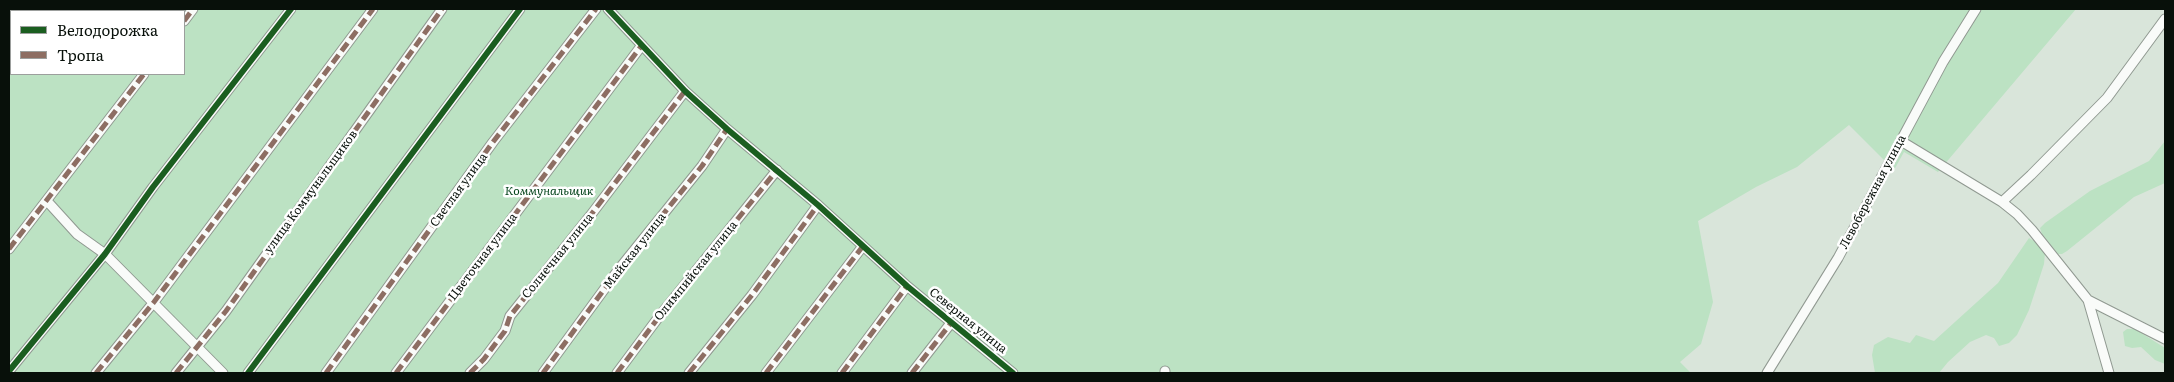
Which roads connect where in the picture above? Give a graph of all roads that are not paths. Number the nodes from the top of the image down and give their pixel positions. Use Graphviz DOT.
graph roads {
  1 [pos="193,9"];
  2 [pos="291,9"];
  3 [pos="374,9"];
  4 [pos="442,9"];
  5 [pos="520,9"];
  6 [pos="596,9"];
  7 [pos="608,9"];
  8 [pos="1976,9"];
  9 [pos="2165,19"];
  10 [pos="185,21"];
  11 [pos="642,45"];
  12 [pos="143,75"];
  13 [pos="685,91"];
  14 [pos="727,129"];
  15 [pos="1901,141"];
  16 [pos="777,170"];
  17 [pos="48,201"];
  18 [pos="2002,202"];
  19 [pos="818,205"];
  20 [pos="863,246"];
  21 [pos="9,249"];
  22 [pos="105,254"];
  23 [pos="908,286"];
  24 [pos="2088,300"];
  25 [pos="154,302"];
  26 [pos="951,323"];
  27 [pos="2165,339"];
  28 [pos="198,347"];
  29 [pos="1001,370"];
  30 [pos="9,371"];
  31 [pos="96,373"];
  32 [pos="176,373"];
  33 [pos="223,373"];
  34 [pos="248,373"];
  35 [pos="326,373"];
  36 [pos="396,373"];
  37 [pos="470,373"];
  38 [pos="543,373"];
  39 [pos="617,373"];
  40 [pos="689,373"];
  41 [pos="766,373"];
  42 [pos="842,373"];
  43 [pos="912,373"];
  44 [pos="1013,373"];
  45 [pos="1766,373"];
  46 [pos="2109,373"];
  1 -- 10 [label="street"];
  2 -- 22 [label="street"];
  3 -- 25 [label="street"];
  4 -- 28 [label="street, улица Коммунальщиков"];
  5 -- 34 [label="street"];
  6 -- 35 [label="street, Светлая улица"];
  7 -- 11 [label="street, Северная улица"];
  8 -- 15 [label="street, Левобережная улица"];
  9 -- 18 [label="street"];
  11 -- 13 [label="street, Северная улица"];
  11 -- 36 [label="street, Цветочная улица"];
  12 -- 17 [label="street"];
  13 -- 14 [label="street, Северная улица"];
  13 -- 37 [label="street, Солнечная улица"];
  14 -- 16 [label="street, Северная улица"];
  14 -- 38 [label="street, Майская улица"];
  15 -- 18 [label="street"];
  15 -- 45 [label="street, Левобережная улица"];
  16 -- 19 [label="street, Северная улица"];
  16 -- 39 [label="street, Олимпийская улица"];
  17 -- 21 [label="street"];
  17 -- 22 [label="street"];
  18 -- 24 [label="street"];
  19 -- 20 [label="street, Северная улица"];
  19 -- 40 [label="street"];
  20 -- 23 [label="street, Северная улица"];
  20 -- 41 [label="street"];
  22 -- 25 [label="street"];
  22 -- 30 [label="street"];
  23 -- 26 [label="street, Северная улица"];
  23 -- 42 [label="street"];
  24 -- 27 [label="street"];
  24 -- 46 [label="street"];
  25 -- 28 [label="street"];
  25 -- 31 [label="street"];
  26 -- 29 [label="street, Северная улица"];
  26 -- 43 [label="street"];
  28 -- 32 [label="street, улица Коммунальщиков"];
  28 -- 33 [label="street"];
  29 -- 44 [label="street, Северная улица"];
}
